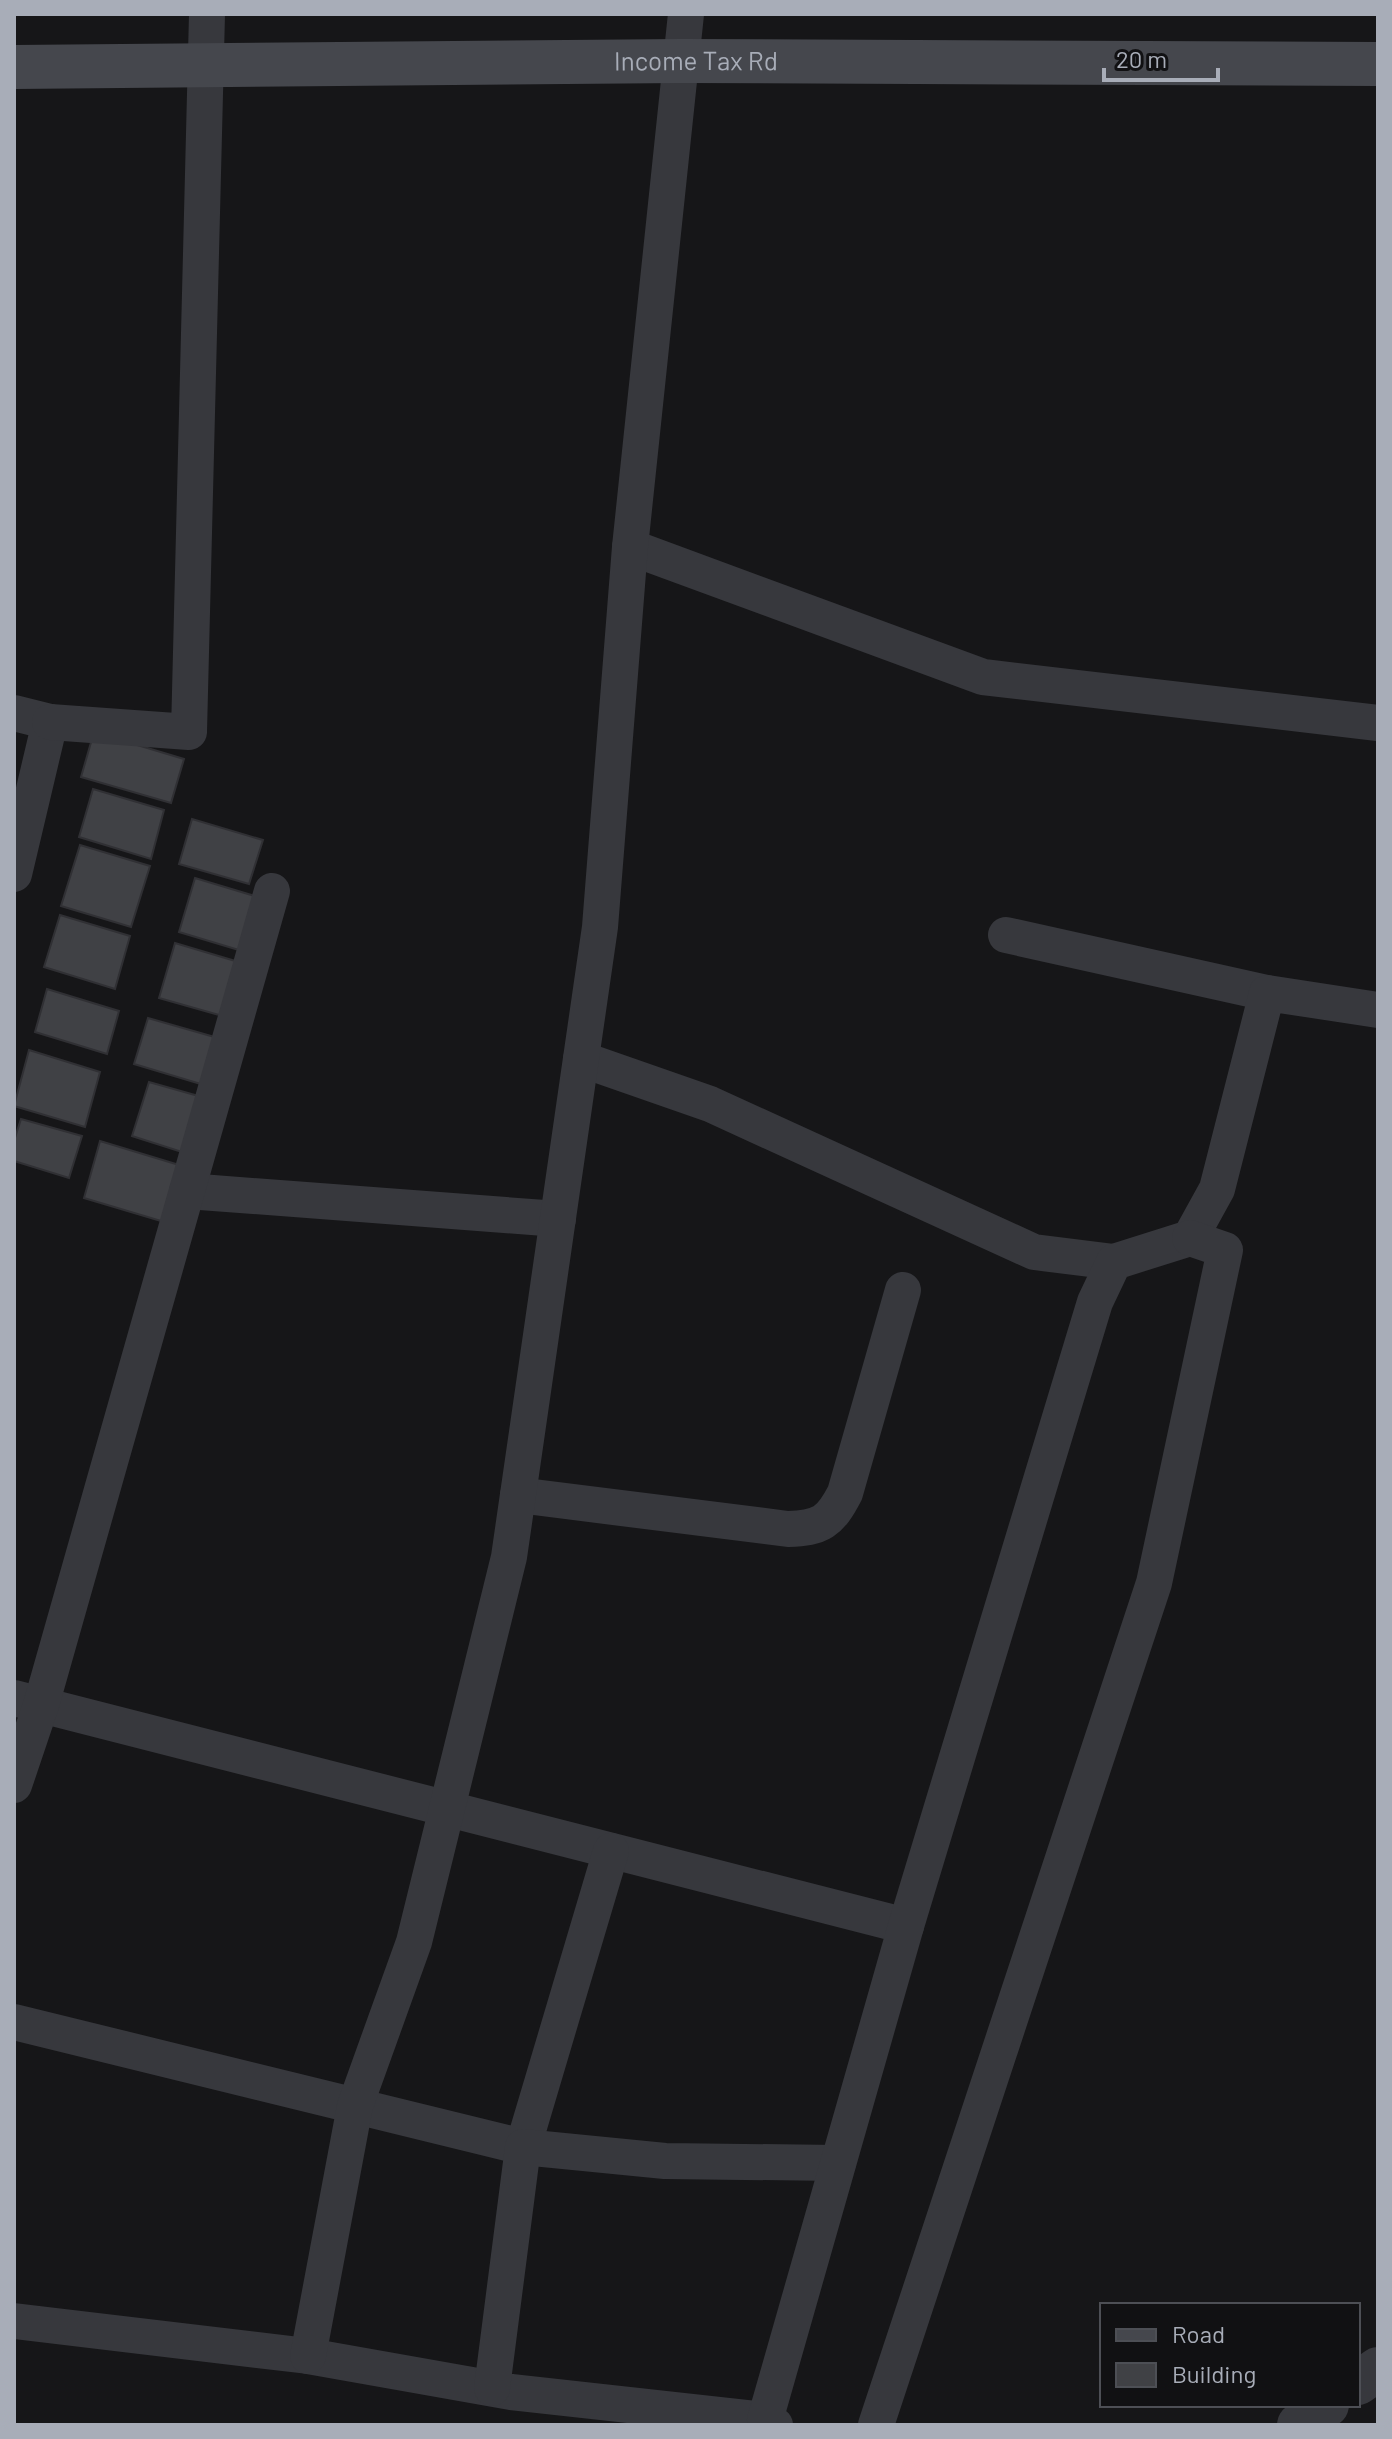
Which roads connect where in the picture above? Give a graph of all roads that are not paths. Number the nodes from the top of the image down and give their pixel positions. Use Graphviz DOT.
graph roads {
  1 [pos="207,14"];
  2 [pos="686,14"];
  3 [pos="681,61"];
  4 [pos="1378,64"];
  5 [pos="14,67"];
  6 [pos="206,67"];
  7 [pos="630,547"];
  8 [pos="14,713"];
  9 [pos="50,722"];
  10 [pos="1378,723"];
  11 [pos="14,874"];
  12 [pos="272,891"];
  13 [pos="1006,935"];
  14 [pos="1267,993"];
  15 [pos="1378,1010"];
  16 [pos="581,1059"];
  17 [pos="187,1191"];
  18 [pos="558,1219"];
  19 [pos="1190,1238"];
  20 [pos="1114,1262"];
  21 [pos="903,1290"];
  22 [pos="518,1495"];
  23 [pos="27,1702"];
  24 [pos="14,1785"];
  25 [pos="446,1809"];
  26 [pos="611,1851"];
  27 [pos="906,1926"];
  28 [pos="14,2022"];
  29 [pos="355,2106"];
  30 [pos="523,2147"];
  31 [pos="838,2163"];
  32 [pos="14,2321"];
  33 [pos="308,2356"];
  34 [pos="1378,2369"];
  35 [pos="1360,2382"];
  36 [pos="492,2388"];
  37 [pos="1324,2407"];
  38 [pos="770,2422"];
  39 [pos="876,2425"];
  40 [pos="1299,2425"];
  1 -- 6 [label="street"];
  2 -- 3 [label="street"];
  3 -- 4 [label="main road, Income Tax Rd"];
  3 -- 6 [label="main road, Income Tax Rd"];
  3 -- 7 [label="street"];
  5 -- 6 [label="main road, Income Tax Rd"];
  6 -- 9 [label="street"];
  7 -- 10 [label="street"];
  7 -- 16 [label="street"];
  8 -- 9 [label="street"];
  9 -- 11 [label="street"];
  12 -- 17 [label="street"];
  13 -- 14 [label="street"];
  14 -- 15 [label="street"];
  14 -- 19 [label="street"];
  16 -- 18 [label="street"];
  16 -- 20 [label="street"];
  17 -- 18 [label="street"];
  17 -- 23 [label="street"];
  18 -- 22 [label="street"];
  19 -- 20 [label="street"];
  19 -- 39 [label="street"];
  20 -- 27 [label="street"];
  21 -- 22 [label="street"];
  22 -- 25 [label="street"];
  23 -- 24 [label="street"];
  23 -- 25 [label="street"];
  25 -- 26 [label="street"];
  25 -- 29 [label="street"];
  26 -- 27 [label="street"];
  26 -- 30 [label="street"];
  27 -- 31 [label="street"];
  28 -- 29 [label="street"];
  29 -- 30 [label="street"];
  29 -- 33 [label="street"];
  30 -- 31 [label="street"];
  30 -- 36 [label="street"];
  31 -- 38 [label="street"];
  32 -- 33 [label="street"];
  33 -- 36 [label="street"];
  34 -- 35 [label="street"];
  36 -- 38 [label="street"];
  37 -- 40 [label="street"];
}
